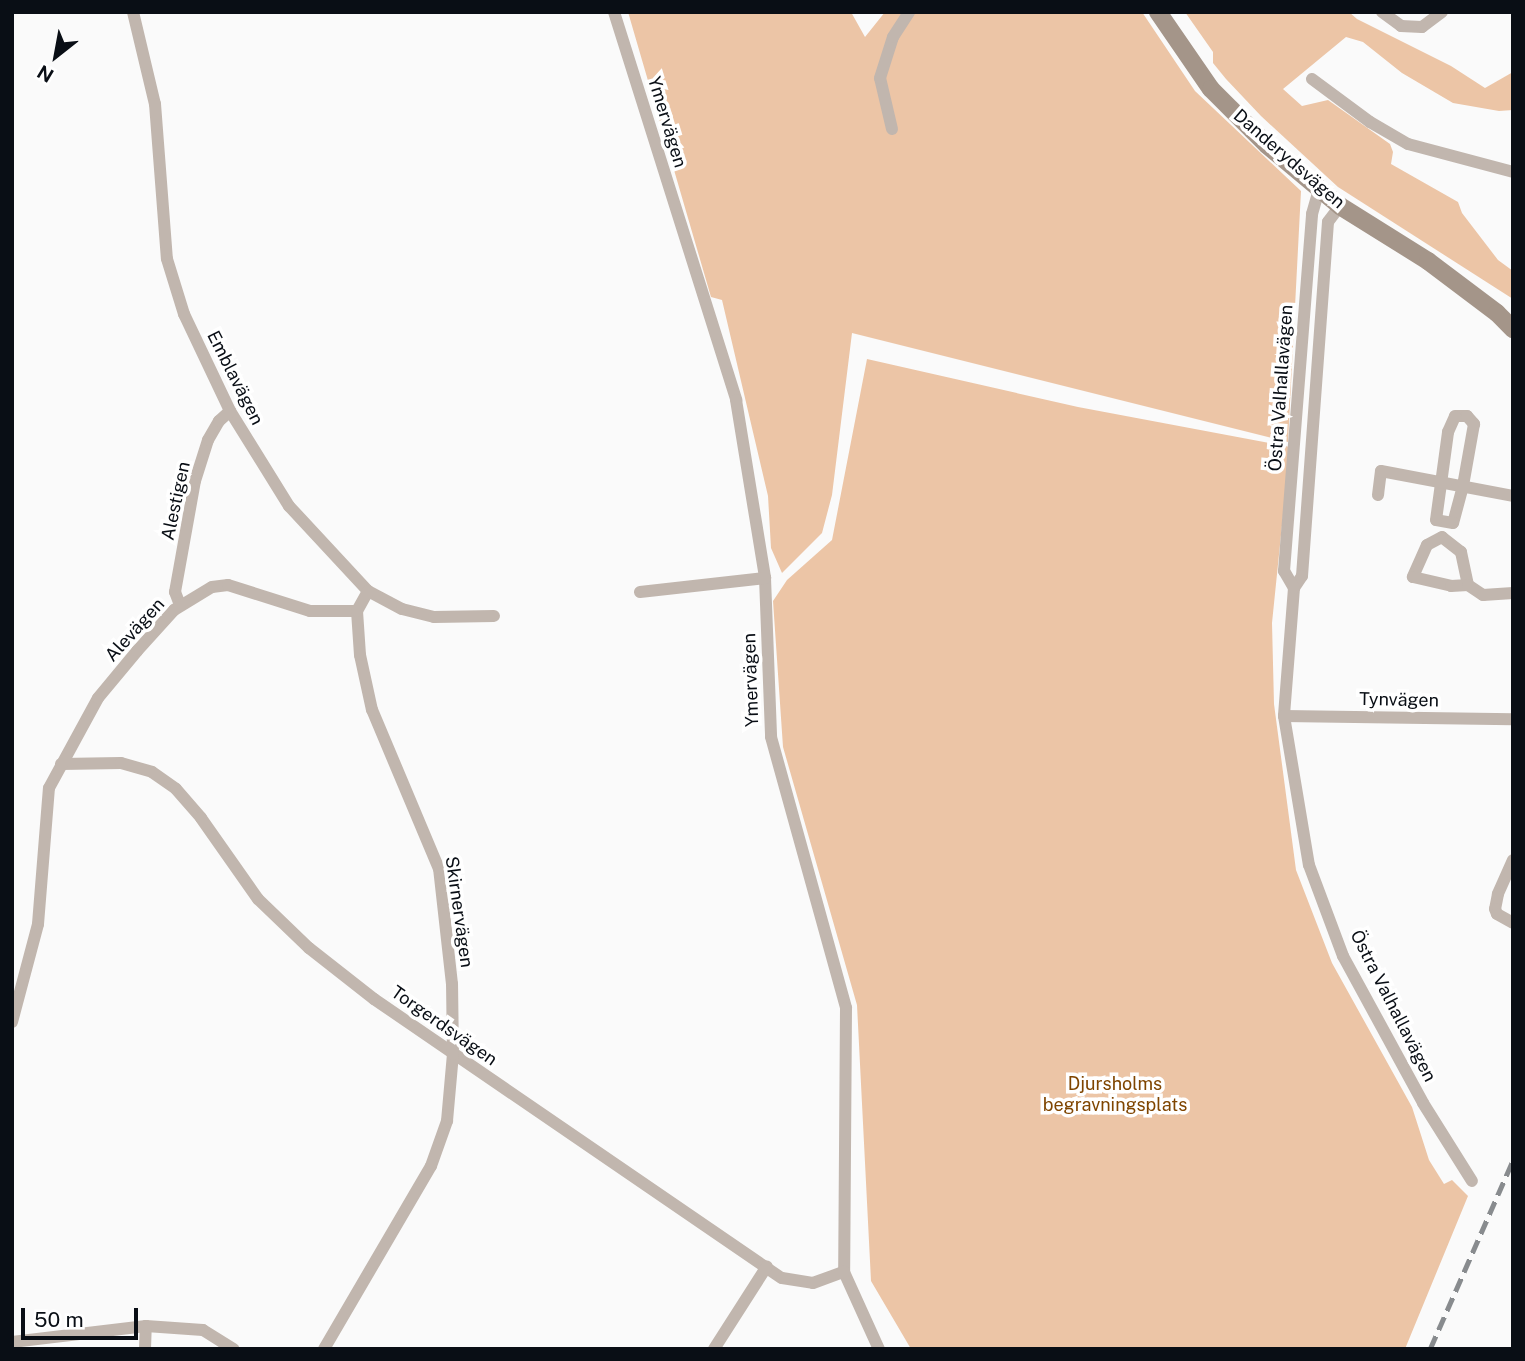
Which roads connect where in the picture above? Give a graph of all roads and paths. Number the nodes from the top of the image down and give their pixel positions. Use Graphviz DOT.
graph roads {
  1 [pos="134,12"];
  2 [pos="614,12"];
  3 [pos="909,12"];
  4 [pos="1158,12"];
  5 [pos="1382,12"];
  6 [pos="1442,12"];
  7 [pos="1312,79"];
  8 [pos="892,129"];
  9 [pos="1513,172"];
  10 [pos="1319,190"];
  11 [pos="1340,205"];
  12 [pos="1513,330"];
  13 [pos="230,411"];
  14 [pos="1440,480"];
  15 [pos="1463,486"];
  16 [pos="1378,495"];
  17 [pos="1513,496"];
  18 [pos="765,578"];
  19 [pos="1468,585"];
  20 [pos="1294,588"];
  21 [pos="368,591"];
  22 [pos="640,592"];
  23 [pos="1513,593"];
  24 [pos="180,605"];
  25 [pos="358,611"];
  26 [pos="494,616"];
  27 [pos="1284,716"];
  28 [pos="1513,719"];
  29 [pos="61,764"];
  30 [pos="1513,860"];
  31 [pos="1513,923"];
  32 [pos="12,1022"];
  33 [pos="453,1054"];
  34 [pos="1472,1181"];
  35 [pos="767,1266"];
  36 [pos="844,1272"];
  37 [pos="146,1326"];
  38 [pos="12,1342"];
  39 [pos="145,1349"];
  40 [pos="234,1349"];
  41 [pos="324,1349"];
  42 [pos="714,1349"];
  43 [pos="879,1349"];
  1 -- 13 [label="street, Emblavägen"];
  2 -- 18 [label="street, Ymervägen"];
  3 -- 8 [label="street"];
  4 -- 10 [label="street, Danderydsvägen"];
  5 -- 6 [label="street"];
  7 -- 9 [label="street"];
  10 -- 11 [label="street, Danderydsvägen"];
  10 -- 20 [label="street, Östra Valhallavägen"];
  11 -- 12 [label="street, Danderydsvägen"];
  11 -- 20 [label="street, Östra Valhallavägen"];
  13 -- 21 [label="street, Emblavägen"];
  13 -- 24 [label="street, Alestigen"];
  14 -- 15 [label="street"];
  14 -- 15 [label="street"];
  14 -- 15 [label="street"];
  14 -- 16 [label="street"];
  15 -- 17 [label="street"];
  18 -- 22 [label="street"];
  18 -- 36 [label="street, Ymervägen"];
  19 -- 19 [label="street"];
  19 -- 23 [label="street"];
  20 -- 27 [label="street, Östra Valhallavägen"];
  21 -- 25 [label="street, Skirnervägen"];
  21 -- 26 [label="street, Emblavägen"];
  24 -- 25 [label="street, Alevägen"];
  24 -- 29 [label="street, Alevägen"];
  25 -- 33 [label="street, Skirnervägen"];
  27 -- 28 [label="street, Tynvägen"];
  27 -- 34 [label="street, Östra Valhallavägen"];
  29 -- 32 [label="street, Alevägen"];
  29 -- 33 [label="street, Torgerdsvägen"];
  30 -- 31 [label="street"];
  33 -- 35 [label="street, Torgerdsvägen"];
  33 -- 41 [label="street, Skirnervägen"];
  35 -- 36 [label="street, Torgerdsvägen"];
  35 -- 42 [label="street"];
  36 -- 43 [label="street, Ymervägen"];
  37 -- 38 [label="street"];
  37 -- 39 [label="street"];
  37 -- 40 [label="street"];
}
